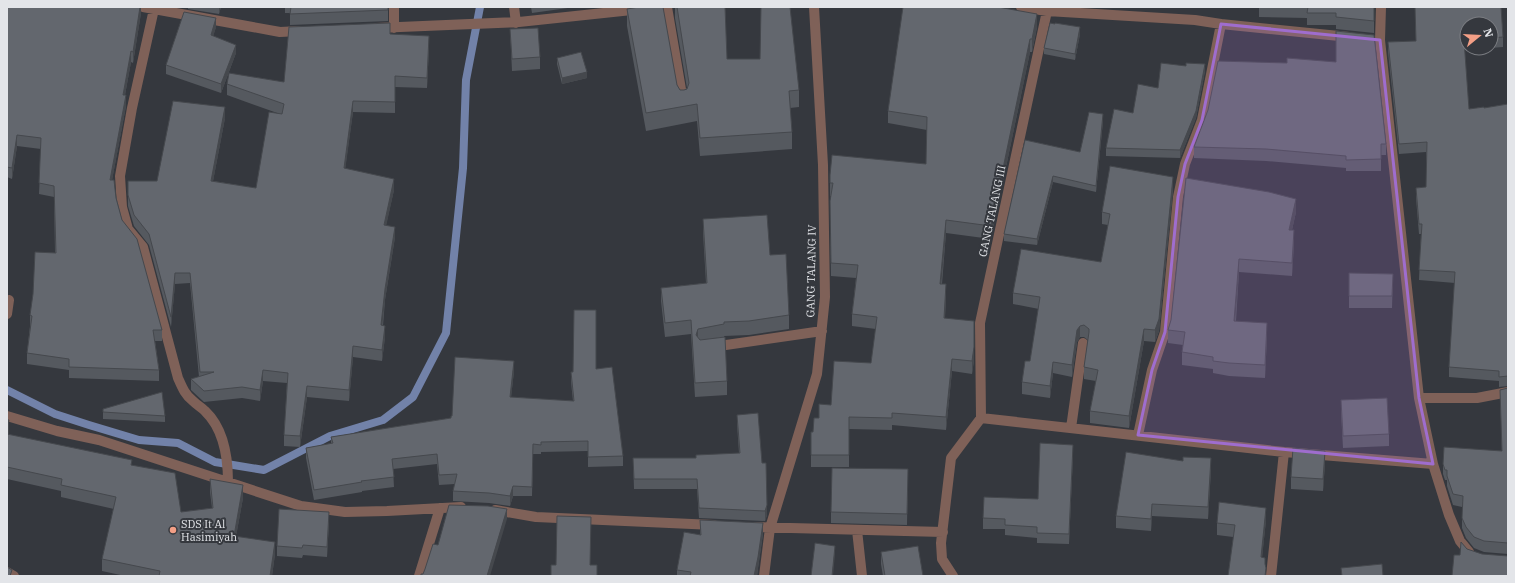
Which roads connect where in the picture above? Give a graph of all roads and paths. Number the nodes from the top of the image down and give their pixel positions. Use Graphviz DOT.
graph roads {
  1 [pos="143,7"];
  2 [pos="394,7"];
  3 [pos="514,7"];
  4 [pos="660,7"];
  5 [pos="667,7"];
  6 [pos="814,7"];
  7 [pos="1021,7"];
  8 [pos="1153,7"];
  9 [pos="1381,7"];
  10 [pos="154,9"];
  11 [pos="1047,11"];
  12 [pos="1154,18"];
  13 [pos="512,22"];
  14 [pos="1221,24"];
  15 [pos="398,28"];
  16 [pos="362,29"];
  17 [pos="310,31"];
  18 [pos="1358,38"];
  19 [pos="683,101"];
  20 [pos="9,300"];
  21 [pos="7,314"];
  22 [pos="822,331"];
  23 [pos="1083,343"];
  24 [pos="702,348"];
  25 [pos="1508,392"];
  26 [pos="1419,398"];
  27 [pos="7,416"];
  28 [pos="981,418"];
  29 [pos="1071,428"];
  30 [pos="1138,435"];
  31 [pos="1284,452"];
  32 [pos="1433,464"];
  33 [pos="228,477"];
  34 [pos="440,508"];
  35 [pos="726,526"];
  36 [pos="741,526"];
  37 [pos="770,528"];
  38 [pos="857,530"];
  39 [pos="943,532"];
  40 [pos="1476,556"];
  41 [pos="7,572"];
  42 [pos="14,576"];
  43 [pos="419,576"];
  44 [pos="764,576"];
  45 [pos="862,576"];
  46 [pos="952,576"];
  47 [pos="1272,576"];
  1 -- 10 [label="street"];
  2 -- 15 [label="street"];
  3 -- 13 [label="street"];
  4 -- 13 [label="street"];
  5 -- 19 [label="street"];
  6 -- 22 [label="street, GANG TALANG IV"];
  7 -- 11 [label="street"];
  8 -- 12 [label="street"];
  9 -- 26 [label="street"];
  10 -- 17 [label="street"];
  10 -- 33 [label="street"];
  11 -- 12 [label="street"];
  11 -- 28 [label="street, GANG TALANG III"];
  12 -- 14 [label="street"];
  13 -- 15 [label="street"];
  14 -- 18 [label="street"];
  14 -- 30 [label="street"];
  15 -- 16 [label="street"];
  20 -- 21 [label="street"];
  22 -- 24 [label="street"];
  22 -- 37 [label="street, GANG TALANG IV"];
  23 -- 29 [label="street"];
  25 -- 26 [label="street"];
  26 -- 32 [label="street"];
  27 -- 33 [label="street"];
  28 -- 29 [label="street"];
  28 -- 39 [label="street"];
  29 -- 30 [label="street"];
  30 -- 31 [label="street"];
  31 -- 32 [label="street"];
  31 -- 47 [label="street"];
  32 -- 40 [label="street"];
  33 -- 34 [label="street"];
  34 -- 35 [label="street"];
  34 -- 43 [label="street"];
  36 -- 37 [label="street"];
  37 -- 38 [label="street"];
  37 -- 44 [label="street, GANG TALANG IV"];
  38 -- 39 [label="street"];
  38 -- 45 [label="street"];
  39 -- 46 [label="street"];
  41 -- 42 [label="street"];
}
